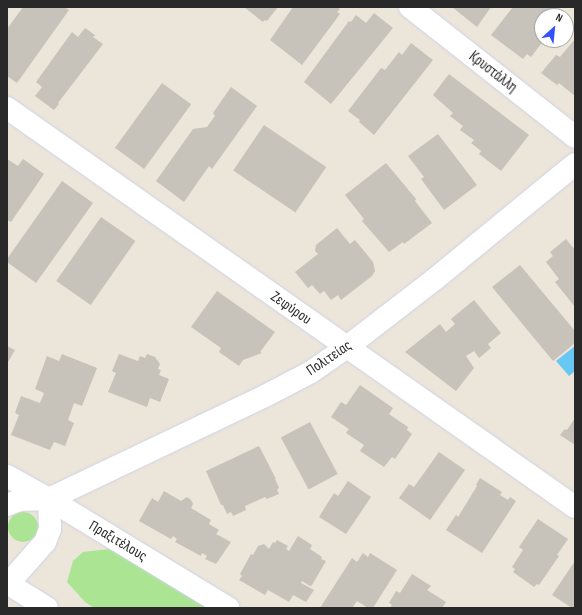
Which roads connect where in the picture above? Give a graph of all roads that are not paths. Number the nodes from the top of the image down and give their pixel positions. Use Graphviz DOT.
graph roads {
  1 [pos="410,7"];
  2 [pos="7,108"];
  3 [pos="575,137"];
  4 [pos="575,164"];
  5 [pos="347,347"];
  6 [pos="7,476"];
  7 [pos="49,499"];
  8 [pos="7,505"];
  9 [pos="575,507"];
  10 [pos="8,584"];
  11 [pos="47,608"];
  12 [pos="228,608"];
  1 -- 3 [label="street, Κρυστάλλη"];
  2 -- 5 [label="street, Ζεφύρου"];
  4 -- 5 [label="street, Πολιτείας"];
  5 -- 7 [label="street, Πολιτείας"];
  5 -- 9 [label="street, Ζεφύρου"];
  6 -- 7 [label="street, Πραξιτέλους"];
  7 -- 8 [label="street, Πολιτείας"];
  7 -- 10 [label="street"];
  7 -- 12 [label="street, Πραξιτέλους"];
  10 -- 11 [label="street"];
}
